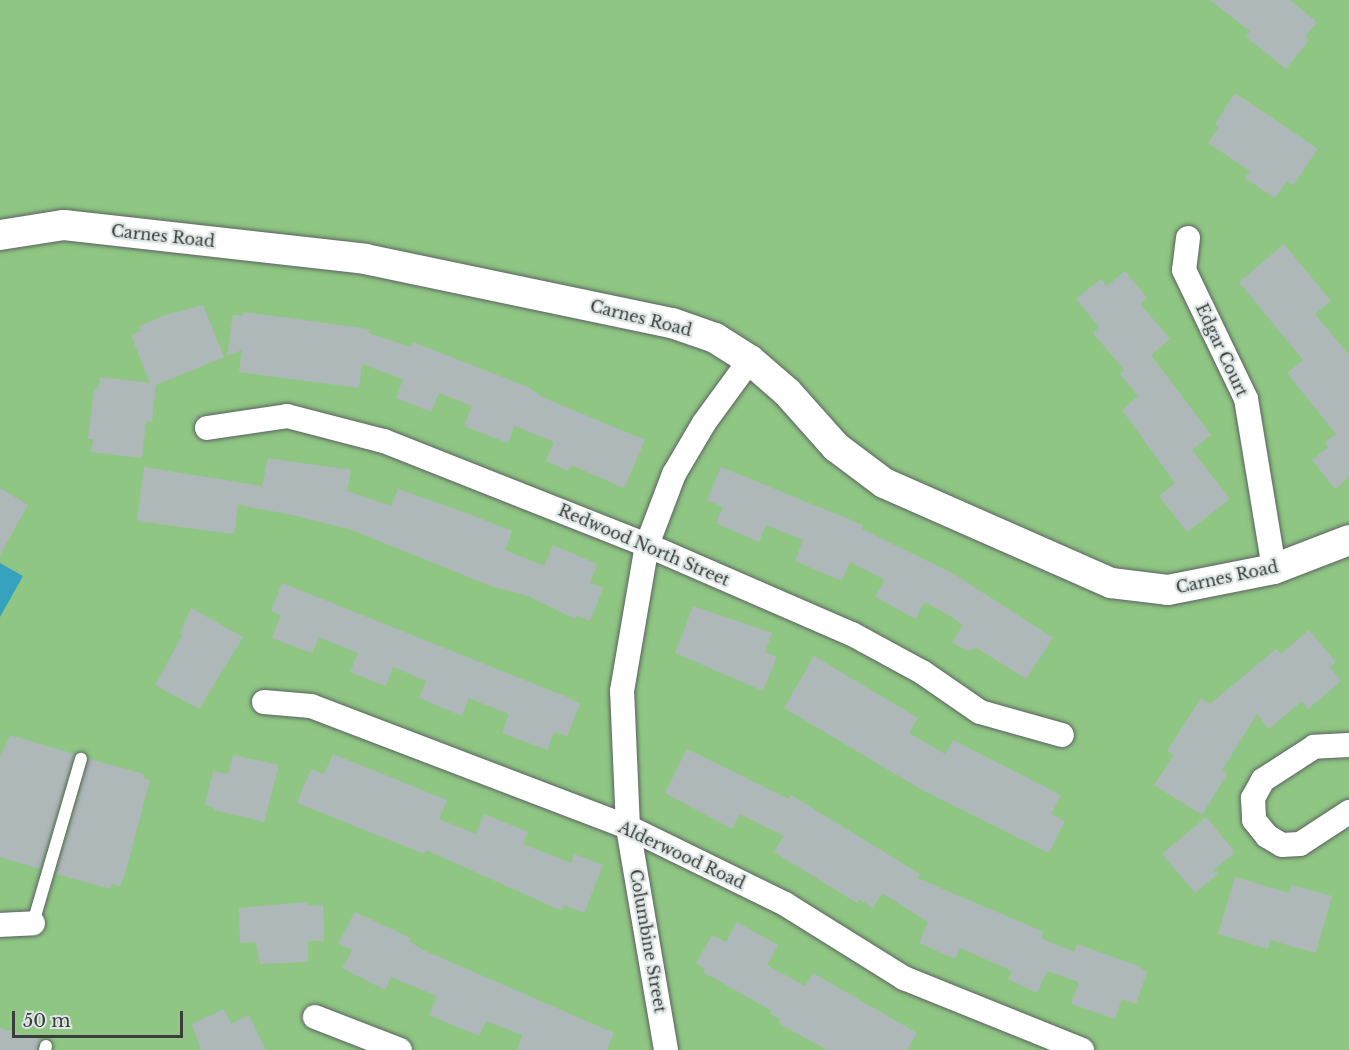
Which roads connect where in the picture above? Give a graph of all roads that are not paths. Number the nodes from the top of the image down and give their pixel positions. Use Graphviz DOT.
graph roads {
  1 [pos="0,235"];
  2 [pos="1188,238"];
  3 [pos="750,360"];
  4 [pos="207,428"];
  5 [pos="1349,540"];
  6 [pos="647,545"];
  7 [pos="1274,569"];
  8 [pos="264,702"];
  9 [pos="1062,735"];
  10 [pos="1349,745"];
  11 [pos="81,759"];
  12 [pos="1349,812"];
  13 [pos="627,827"];
  14 [pos="33,923"];
  15 [pos="0,925"];
  16 [pos="315,1017"];
  17 [pos="400,1050"];
  18 [pos="666,1050"];
  19 [pos="1082,1050"];
  1 -- 3 [label="street, Carnes Road"];
  2 -- 7 [label="street, Edgar Court"];
  3 -- 6 [label="street, Columbine Street"];
  3 -- 7 [label="street, Carnes Road"];
  4 -- 6 [label="street, Redwood North Street"];
  5 -- 7 [label="street, Carnes Road"];
  6 -- 9 [label="street, Redwood North Street"];
  6 -- 13 [label="street, Columbine Street"];
  8 -- 13 [label="street, Alderwood Road"];
  10 -- 12 [label="street"];
  11 -- 14 [label="lane"];
  13 -- 18 [label="street, Columbine Street"];
  13 -- 19 [label="street, Alderwood Road"];
  14 -- 15 [label="street"];
  16 -- 17 [label="street"];
}
